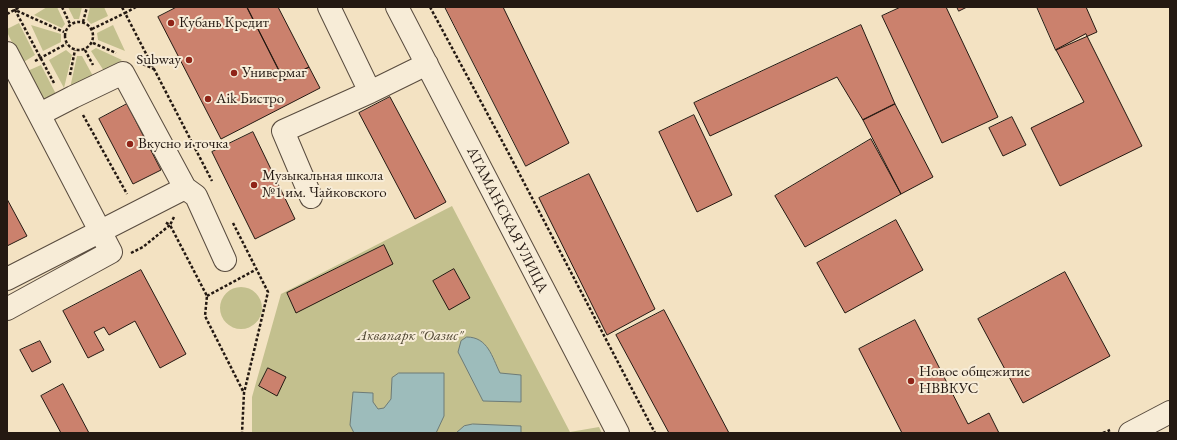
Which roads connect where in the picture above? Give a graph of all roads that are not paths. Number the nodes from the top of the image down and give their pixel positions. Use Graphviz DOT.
graph roads {
  1 [pos="329,7"];
  2 [pos="397,7"];
  3 [pos="7,53"];
  4 [pos="427,64"];
  5 [pos="370,92"];
  6 [pos="40,114"];
  7 [pos="186,189"];
  8 [pos="311,197"];
  9 [pos="100,231"];
  10 [pos="225,260"];
  11 [pos="7,280"];
  12 [pos="7,309"];
  13 [pos="1170,412"];
  14 [pos="618,433"];
  15 [pos="1130,433"];
  1 -- 5 [label="street"];
  2 -- 4 [label="street, АТАМАНСКАЯ УЛИЦА"];
  3 -- 6 [label="street"];
  4 -- 5 [label="street"];
  4 -- 14 [label="street, АТАМАНСКАЯ УЛИЦА"];
  5 -- 8 [label="street"];
  6 -- 7 [label="street"];
  6 -- 9 [label="street"];
  7 -- 9 [label="street"];
  7 -- 10 [label="street"];
  9 -- 11 [label="street"];
  9 -- 12 [label="street"];
  13 -- 15 [label="street"];
}
